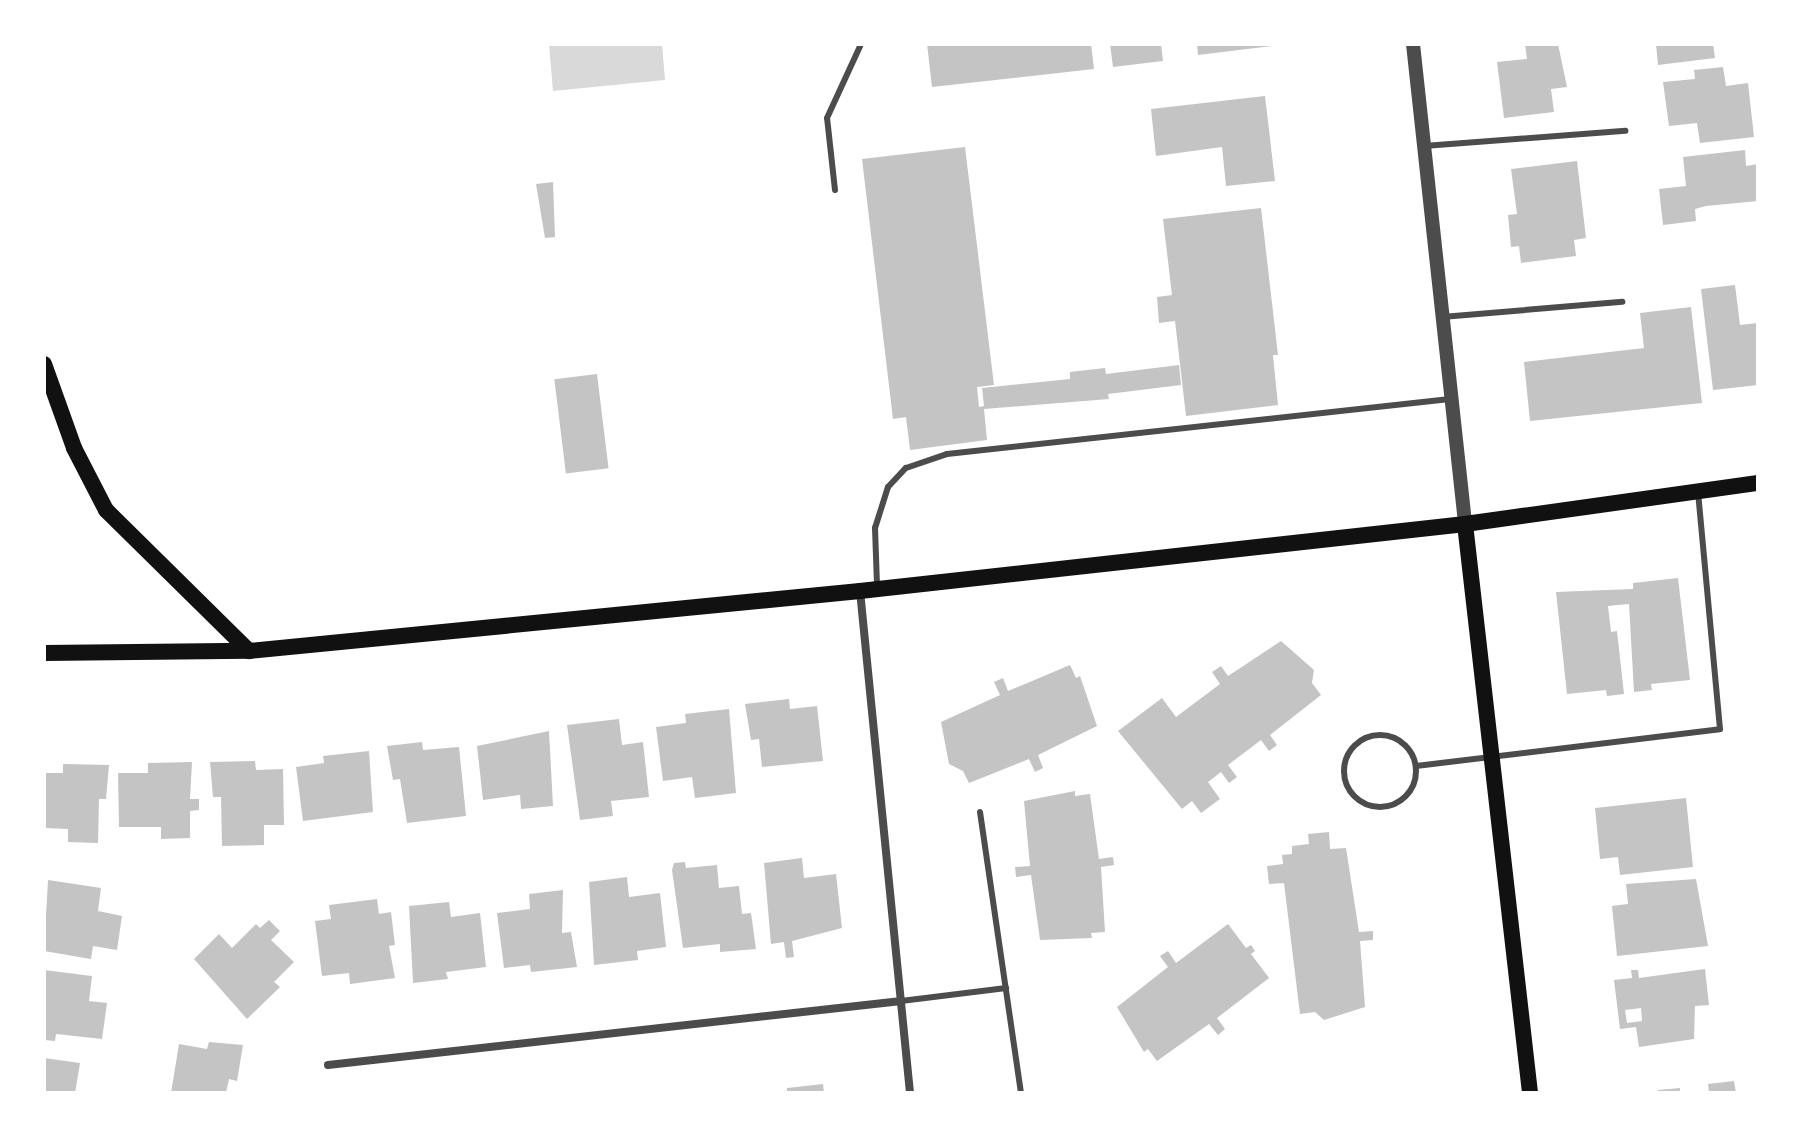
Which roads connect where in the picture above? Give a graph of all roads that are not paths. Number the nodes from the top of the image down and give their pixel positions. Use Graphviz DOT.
graph roads {
  1 [pos="861,44"];
  2 [pos="1413,44"];
  3 [pos="1625,131"];
  4 [pos="1424,146"];
  5 [pos="835,190"];
  6 [pos="1622,302"];
  7 [pos="1442,317"];
  8 [pos="44,364"];
  9 [pos="1451,399"];
  10 [pos="1758,483"];
  11 [pos="1698,491"];
  12 [pos="1465,524"];
  13 [pos="869,590"];
  14 [pos="249,651"];
  15 [pos="44,653"];
  16 [pos="1493,756"];
  17 [pos="1416,766"];
  18 [pos="980,812"];
  19 [pos="1006,988"];
  20 [pos="901,1001"];
  21 [pos="328,1065"];
  22 [pos="910,1093"];
  23 [pos="1021,1093"];
  24 [pos="1530,1093"];
  1 -- 5 [label="lane"];
  2 -- 4 [label="street"];
  3 -- 4 [label="lane"];
  4 -- 7 [label="street"];
  6 -- 7 [label="lane"];
  7 -- 9 [label="street"];
  8 -- 14 [label="main road"];
  9 -- 12 [label="street"];
  9 -- 13 [label="lane"];
  10 -- 11 [label="main road"];
  11 -- 12 [label="main road"];
  11 -- 16 [label="lane"];
  12 -- 13 [label="main road"];
  12 -- 16 [label="main road"];
  13 -- 14 [label="main road"];
  13 -- 20 [label="street"];
  14 -- 15 [label="main road"];
  16 -- 17 [label="lane"];
  16 -- 24 [label="main road"];
  17 -- 17 [label="lane"];
  18 -- 19 [label="lane"];
  19 -- 20 [label="lane"];
  19 -- 23 [label="lane"];
  20 -- 21 [label="street"];
  20 -- 22 [label="street"];
}
